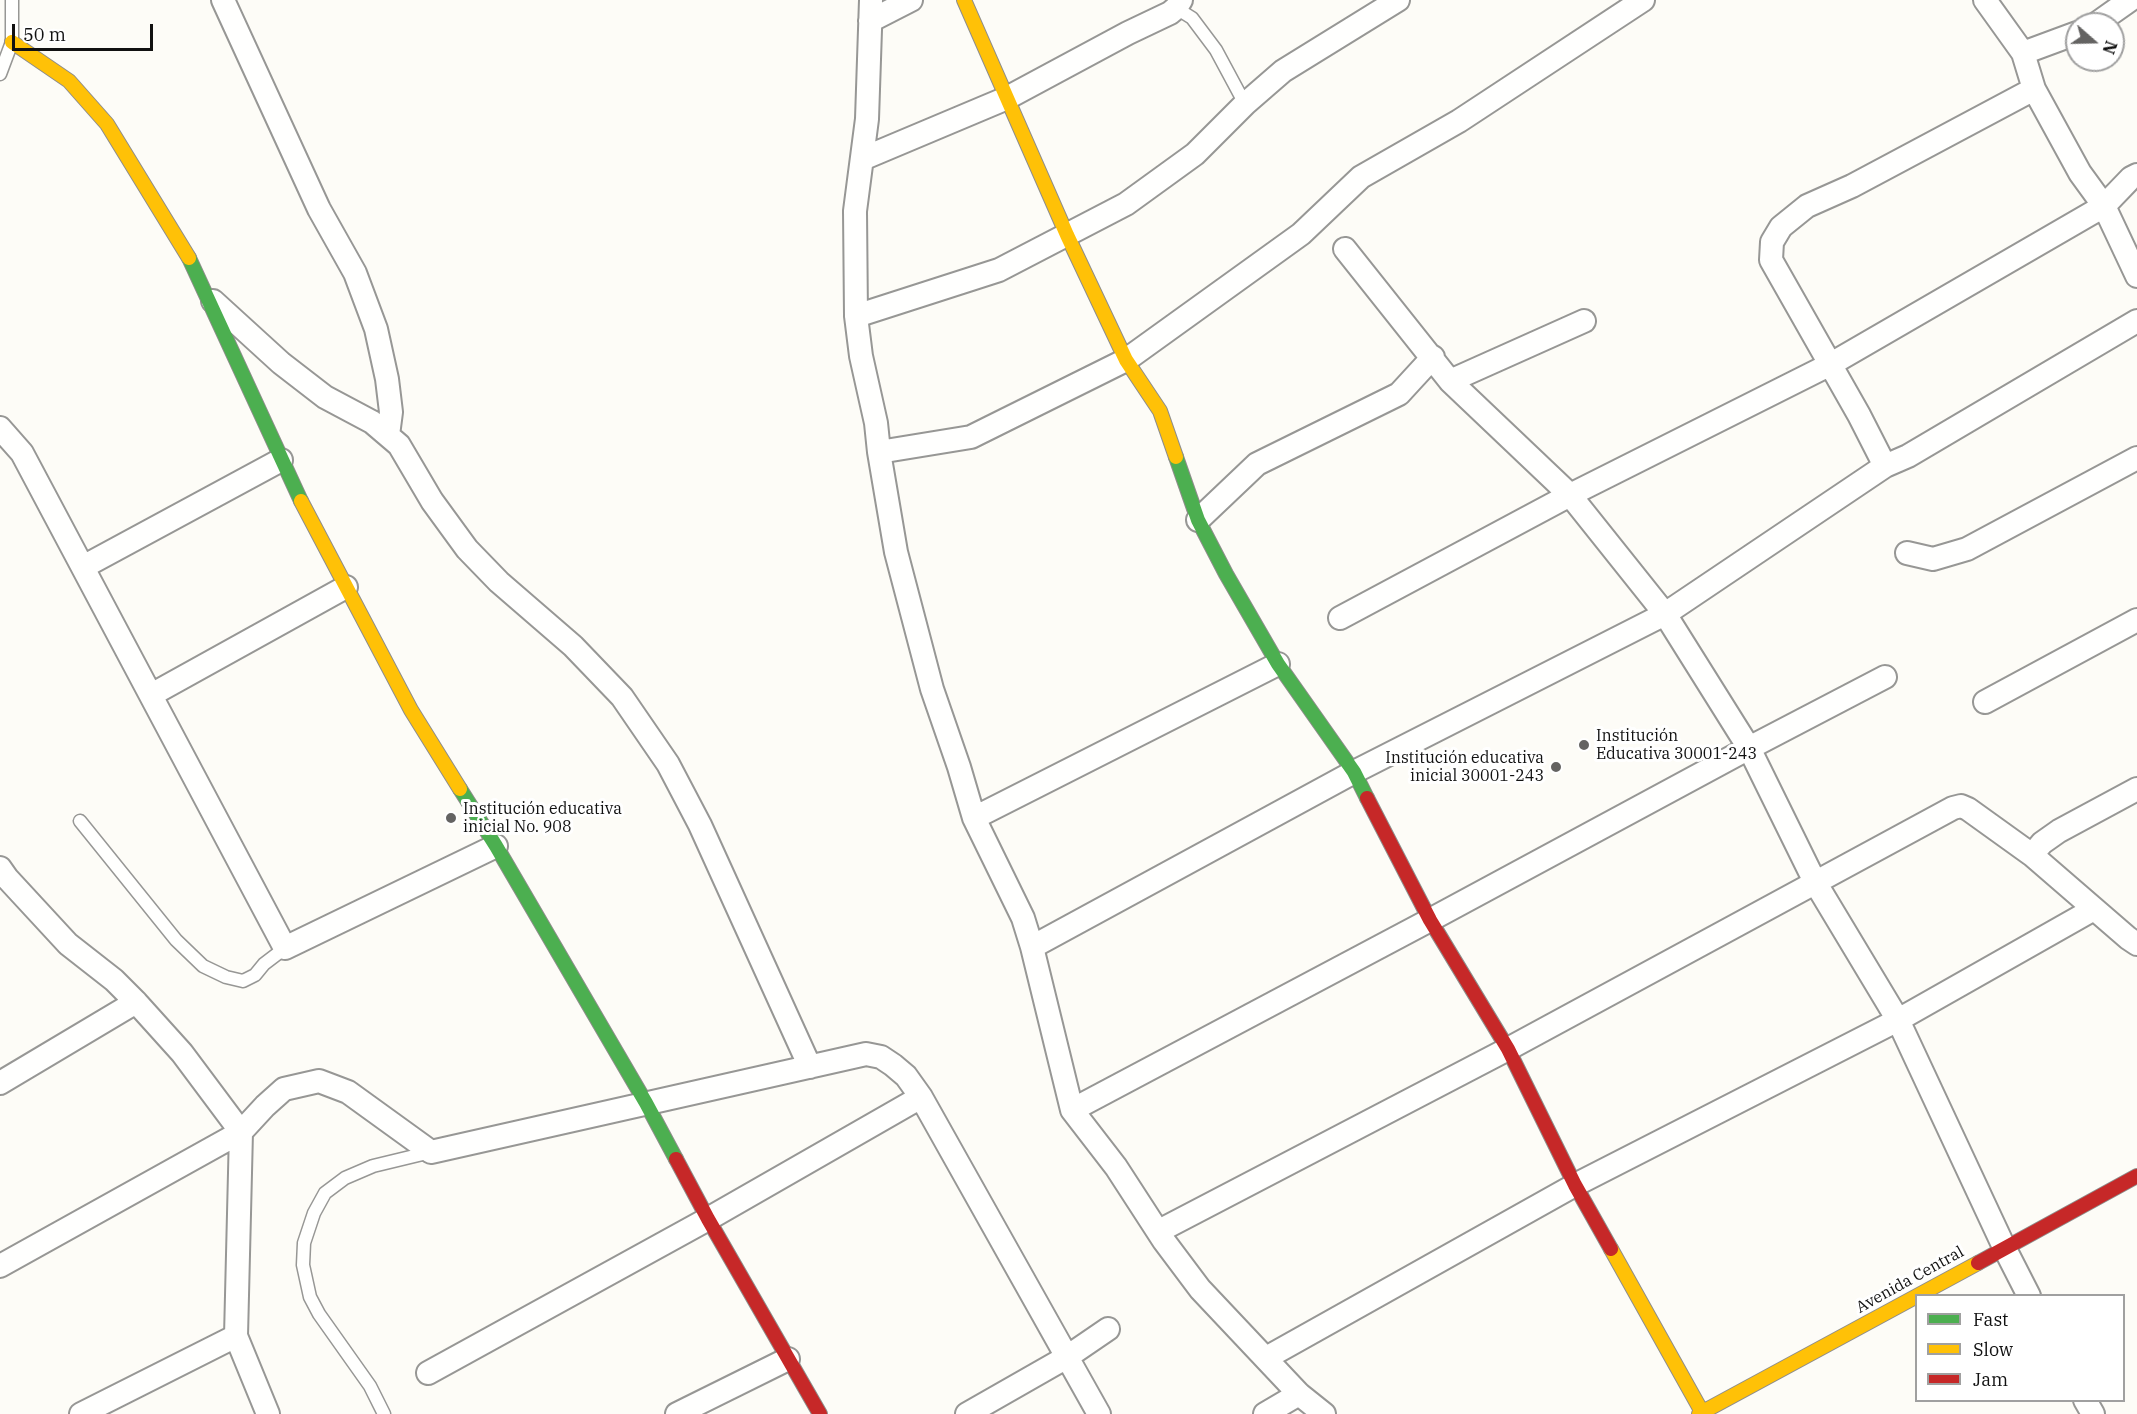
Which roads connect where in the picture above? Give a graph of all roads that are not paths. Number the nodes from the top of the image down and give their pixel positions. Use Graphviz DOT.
graph roads {
  1 [pos="12,0"];
  2 [pos="223,0"];
  3 [pos="911,0"];
  4 [pos="964,0"];
  5 [pos="1398,0"];
  6 [pos="1643,0"];
  7 [pos="1985,0"];
  8 [pos="2130,0"];
  9 [pos="1178,4"];
  10 [pos="871,11"];
  11 [pos="2113,12"];
  12 [pos="2065,37"];
  13 [pos="12,42"];
  14 [pos="2023,53"];
  15 [pos="0,74"];
  16 [pos="2034,89"];
  17 [pos="1007,99"];
  18 [pos="1245,104"];
  19 [pos="862,159"];
  20 [pos="2137,174"];
  21 [pos="2104,206"];
  22 [pos="1067,235"];
  23 [pos="1345,249"];
  24 [pos="2137,276"];
  25 [pos="205,294"];
  26 [pos="856,316"];
  27 [pos="1584,321"];
  28 [pos="2137,321"];
  29 [pos="1433,357"];
  30 [pos="1126,360"];
  31 [pos="1831,364"];
  32 [pos="1450,381"];
  33 [pos="0,428"];
  34 [pos="388,435"];
  35 [pos="879,452"];
  36 [pos="2137,458"];
  37 [pos="281,460"];
  38 [pos="1885,466"];
  39 [pos="1570,495"];
  40 [pos="1198,520"];
  41 [pos="1907,554"];
  42 [pos="82,567"];
  43 [pos="346,587"];
  44 [pos="1665,614"];
  45 [pos="1340,618"];
  46 [pos="2137,620"];
  47 [pos="1278,664"];
  48 [pos="1885,677"];
  49 [pos="151,695"];
  50 [pos="1985,702"];
  51 [pos="1749,747"];
  52 [pos="1354,772"];
  53 [pos="2137,789"];
  54 [pos="974,818"];
  55 [pos="80,821"];
  56 [pos="496,846"];
  57 [pos="2032,855"];
  58 [pos="2,876"];
  59 [pos="1815,882"];
  60 [pos="2094,909"];
  61 [pos="1430,920"];
  62 [pos="2137,944"];
  63 [pos="1032,947"];
  64 [pos="285,948"];
  65 [pos="136,1002"];
  66 [pos="1898,1020"];
  67 [pos="1508,1049"];
  68 [pos="810,1067"];
  69 [pos="0,1083"];
  70 [pos="921,1097"];
  71 [pos="646,1103"];
  72 [pos="1072,1110"];
  73 [pos="241,1132"];
  74 [pos="432,1152"];
  75 [pos="2137,1176"];
  76 [pos="1575,1185"];
  77 [pos="708,1219"];
  78 [pos="1159,1231"];
  79 [pos="2004,1247"];
  80 [pos="0,1266"];
  81 [pos="1919,1294"];
  82 [pos="2029,1294"];
  83 [pos="1915,1296"];
  84 [pos="1108,1329"];
  85 [pos="236,1336"];
  86 [pos="1067,1357"];
  87 [pos="1266,1358"];
  88 [pos="788,1359"];
  89 [pos="428,1373"];
  90 [pos="1299,1394"];
  91 [pos="81,1414"];
  92 [pos="268,1414"];
  93 [pos="384,1414"];
  94 [pos="678,1414"];
  95 [pos="820,1414"];
  96 [pos="967,1414"];
  97 [pos="1099,1414"];
  98 [pos="1265,1414"];
  99 [pos="1324,1414"];
  100 [pos="1702,1414"];
  1 -- 13 [label="lane"];
  2 -- 34 [label="street"];
  3 -- 10 [label="street"];
  4 -- 17 [label="main road"];
  5 -- 18 [label="street"];
  6 -- 30 [label="street"];
  7 -- 14 [label="street"];
  8 -- 11 [label="street"];
  9 -- 17 [label="street"];
  9 -- 18 [label="lane"];
  10 -- 19 [label="street"];
  12 -- 14 [label="street"];
  13 -- 15 [label="lane"];
  13 -- 25 [label="main road"];
  14 -- 16 [label="street"];
  16 -- 21 [label="street"];
  16 -- 31 [label="street"];
  17 -- 19 [label="street"];
  17 -- 22 [label="main road"];
  18 -- 22 [label="street"];
  19 -- 26 [label="street"];
  20 -- 21 [label="street"];
  21 -- 24 [label="street"];
  21 -- 31 [label="street"];
  22 -- 26 [label="street"];
  22 -- 30 [label="main road"];
  23 -- 29 [label="street"];
  25 -- 34 [label="street"];
  25 -- 37 [label="main road"];
  26 -- 35 [label="street"];
  27 -- 32 [label="street"];
  28 -- 38 [label="street"];
  29 -- 32 [label="street"];
  29 -- 40 [label="street"];
  30 -- 35 [label="street"];
  30 -- 40 [label="main road"];
  31 -- 38 [label="street"];
  31 -- 39 [label="street"];
  32 -- 39 [label="street"];
  33 -- 42 [label="street"];
  34 -- 68 [label="street"];
  35 -- 54 [label="street"];
  36 -- 41 [label="street"];
  37 -- 42 [label="street"];
  37 -- 43 [label="main road"];
  38 -- 44 [label="street"];
  39 -- 44 [label="street"];
  39 -- 45 [label="street"];
  40 -- 47 [label="main road"];
  42 -- 49 [label="street"];
  43 -- 49 [label="street"];
  43 -- 56 [label="main road"];
  44 -- 51 [label="street"];
  44 -- 52 [label="street"];
  46 -- 50 [label="street"];
  47 -- 52 [label="main road"];
  47 -- 54 [label="street"];
  48 -- 51 [label="street"];
  49 -- 64 [label="street"];
  51 -- 59 [label="street"];
  51 -- 61 [label="street"];
  52 -- 61 [label="main road"];
  52 -- 63 [label="street"];
  53 -- 57 [label="street"];
  54 -- 63 [label="street"];
  55 -- 64 [label="lane"];
  56 -- 64 [label="street"];
  56 -- 71 [label="main road"];
  57 -- 59 [label="street"];
  57 -- 60 [label="street"];
  58 -- 65 [label="street"];
  59 -- 66 [label="street"];
  59 -- 67 [label="street"];
  60 -- 62 [label="street"];
  60 -- 66 [label="street"];
  61 -- 67 [label="main road"];
  61 -- 72 [label="street"];
  63 -- 72 [label="street"];
  65 -- 69 [label="street"];
  65 -- 73 [label="street"];
  66 -- 76 [label="street"];
  66 -- 79 [label="street"];
  67 -- 76 [label="main road"];
  67 -- 78 [label="street"];
  68 -- 70 [label="street"];
  68 -- 71 [label="street"];
  70 -- 77 [label="street"];
  70 -- 86 [label="street"];
  71 -- 74 [label="street"];
  71 -- 77 [label="main road"];
  72 -- 78 [label="street"];
  73 -- 74 [label="street"];
  73 -- 80 [label="street"];
  73 -- 85 [label="street"];
  74 -- 93 [label="lane"];
  75 -- 79 [label="main road, Avenida Central"];
  76 -- 87 [label="street"];
  76 -- 100 [label="main road"];
  77 -- 88 [label="main road"];
  77 -- 89 [label="street"];
  78 -- 87 [label="street"];
  79 -- 81 [label="main road, Avenida Central"];
  79 -- 82 [label="street"];
  83 -- 100 [label="main road, Avenida Central"];
  84 -- 86 [label="street"];
  85 -- 91 [label="street"];
  85 -- 92 [label="street"];
  86 -- 96 [label="street"];
  86 -- 97 [label="street"];
  87 -- 90 [label="street"];
  88 -- 94 [label="street"];
  88 -- 95 [label="main road"];
  90 -- 98 [label="street"];
  90 -- 99 [label="street"];
}
